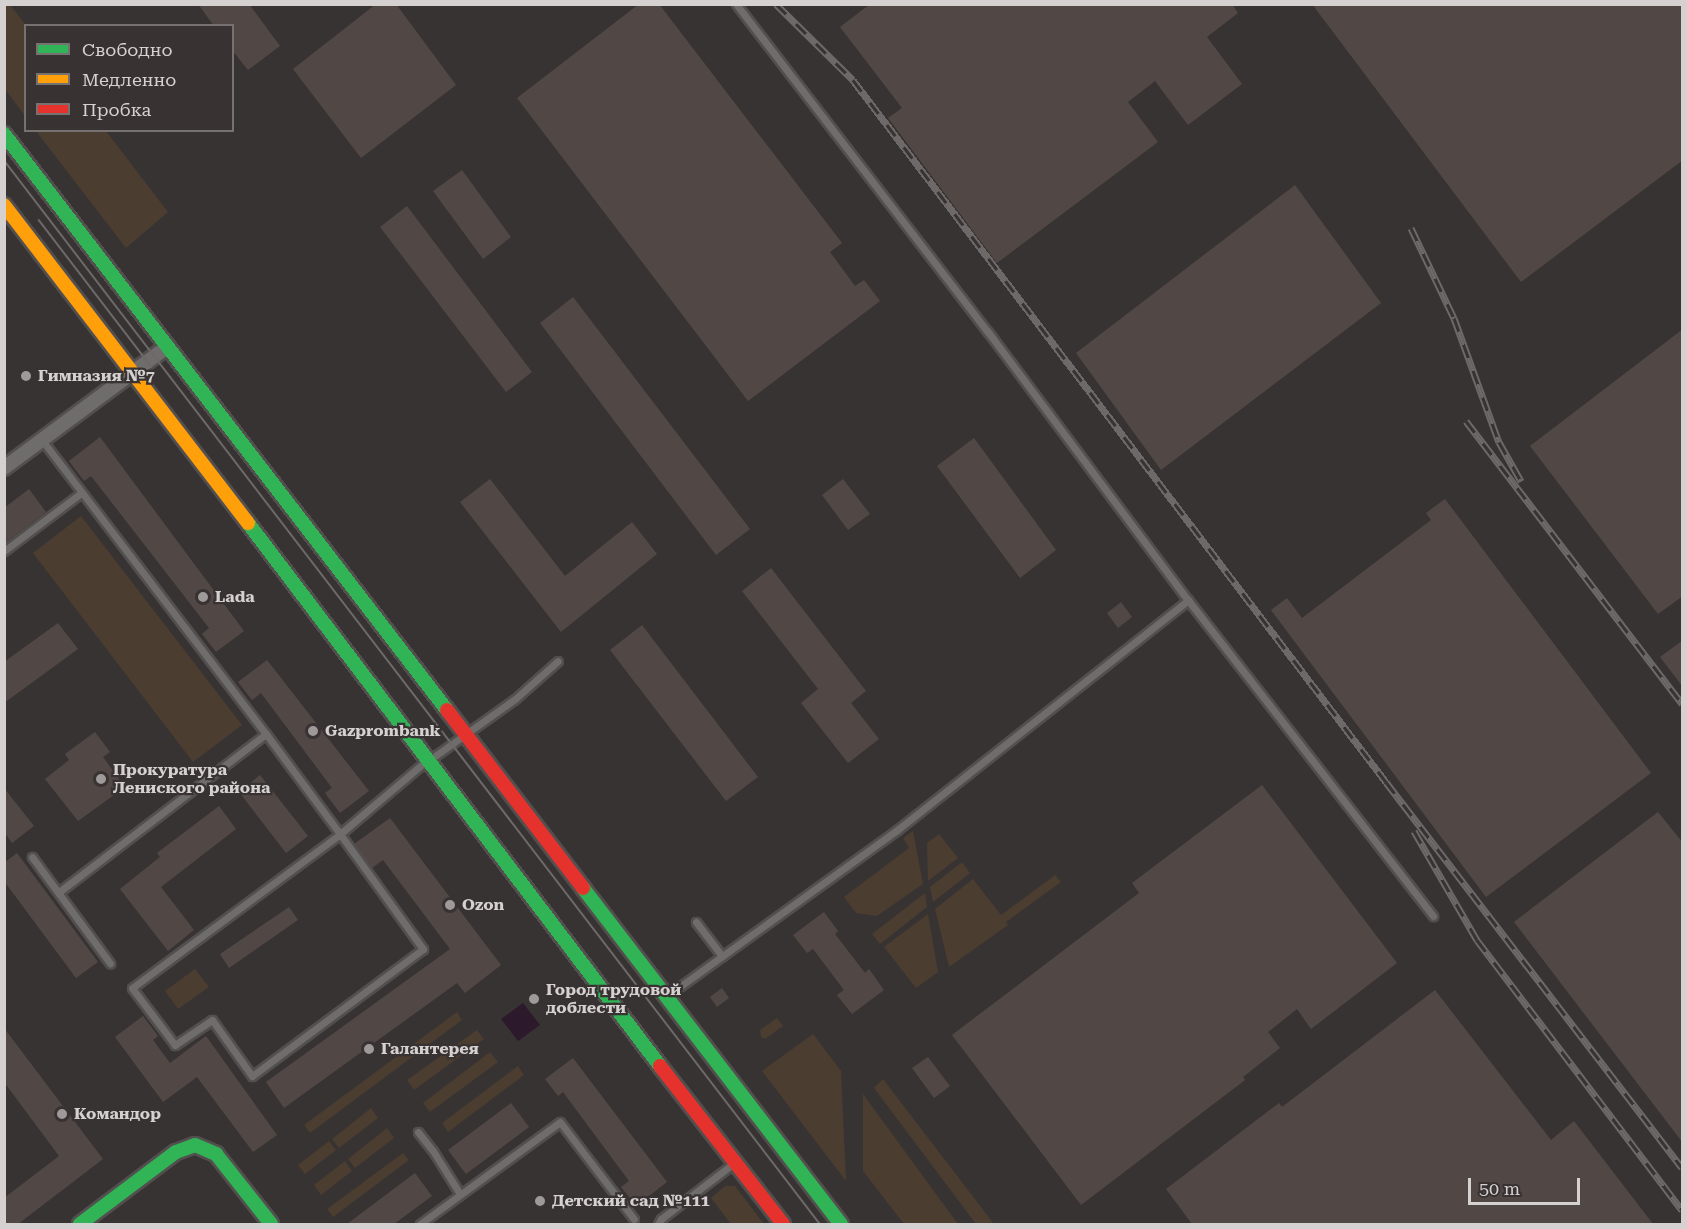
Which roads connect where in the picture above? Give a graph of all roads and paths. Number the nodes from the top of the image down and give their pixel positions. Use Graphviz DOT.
graph roads {
  1 [pos="736,4"];
  2 [pos="4,134"];
  3 [pos="4,205"];
  4 [pos="168,346"];
  5 [pos="133,373"];
  6 [pos="42,440"];
  7 [pos="4,468"];
  8 [pos="81,493"];
  9 [pos="4,551"];
  10 [pos="1188,600"];
  11 [pos="558,661"];
  12 [pos="266,734"];
  13 [pos="466,735"];
  14 [pos="429,759"];
  15 [pos="340,834"];
  16 [pos="32,857"];
  17 [pos="58,892"];
  18 [pos="1433,916"];
  19 [pos="696,922"];
  20 [pos="722,956"];
  21 [pos="111,963"];
  22 [pos="666,996"];
  23 [pos="418,1132"];
  24 [pos="735,1162"];
  25 [pos="460,1194"];
  26 [pos="634,1219"];
  27 [pos="80,1224"];
  28 [pos="271,1224"];
  29 [pos="420,1224"];
  30 [pos="658,1224"];
  31 [pos="783,1224"];
  32 [pos="841,1224"];
  1 -- 10 [label="lane"];
  2 -- 4 [label="main road"];
  3 -- 5 [label="main road"];
  4 -- 5 [label="street"];
  4 -- 13 [label="main road"];
  5 -- 6 [label="street"];
  5 -- 14 [label="main road"];
  6 -- 7 [label="street"];
  6 -- 8 [label="lane"];
  8 -- 9 [label="lane"];
  8 -- 12 [label="lane"];
  10 -- 18 [label="lane"];
  10 -- 20 [label="lane"];
  11 -- 13 [label="lane"];
  12 -- 15 [label="lane"];
  12 -- 17 [label="lane"];
  13 -- 14 [label="lane"];
  13 -- 22 [label="main road"];
  14 -- 15 [label="lane"];
  14 -- 24 [label="main road"];
  15 -- 15 [label="lane"];
  16 -- 17 [label="lane"];
  17 -- 21 [label="lane"];
  19 -- 20 [label="lane"];
  20 -- 22 [label="lane"];
  22 -- 32 [label="main road"];
  23 -- 25 [label="lane"];
  24 -- 30 [label="lane"];
  24 -- 31 [label="main road"];
  25 -- 26 [label="lane"];
  25 -- 29 [label="lane"];
  27 -- 28 [label="main road"];
}
